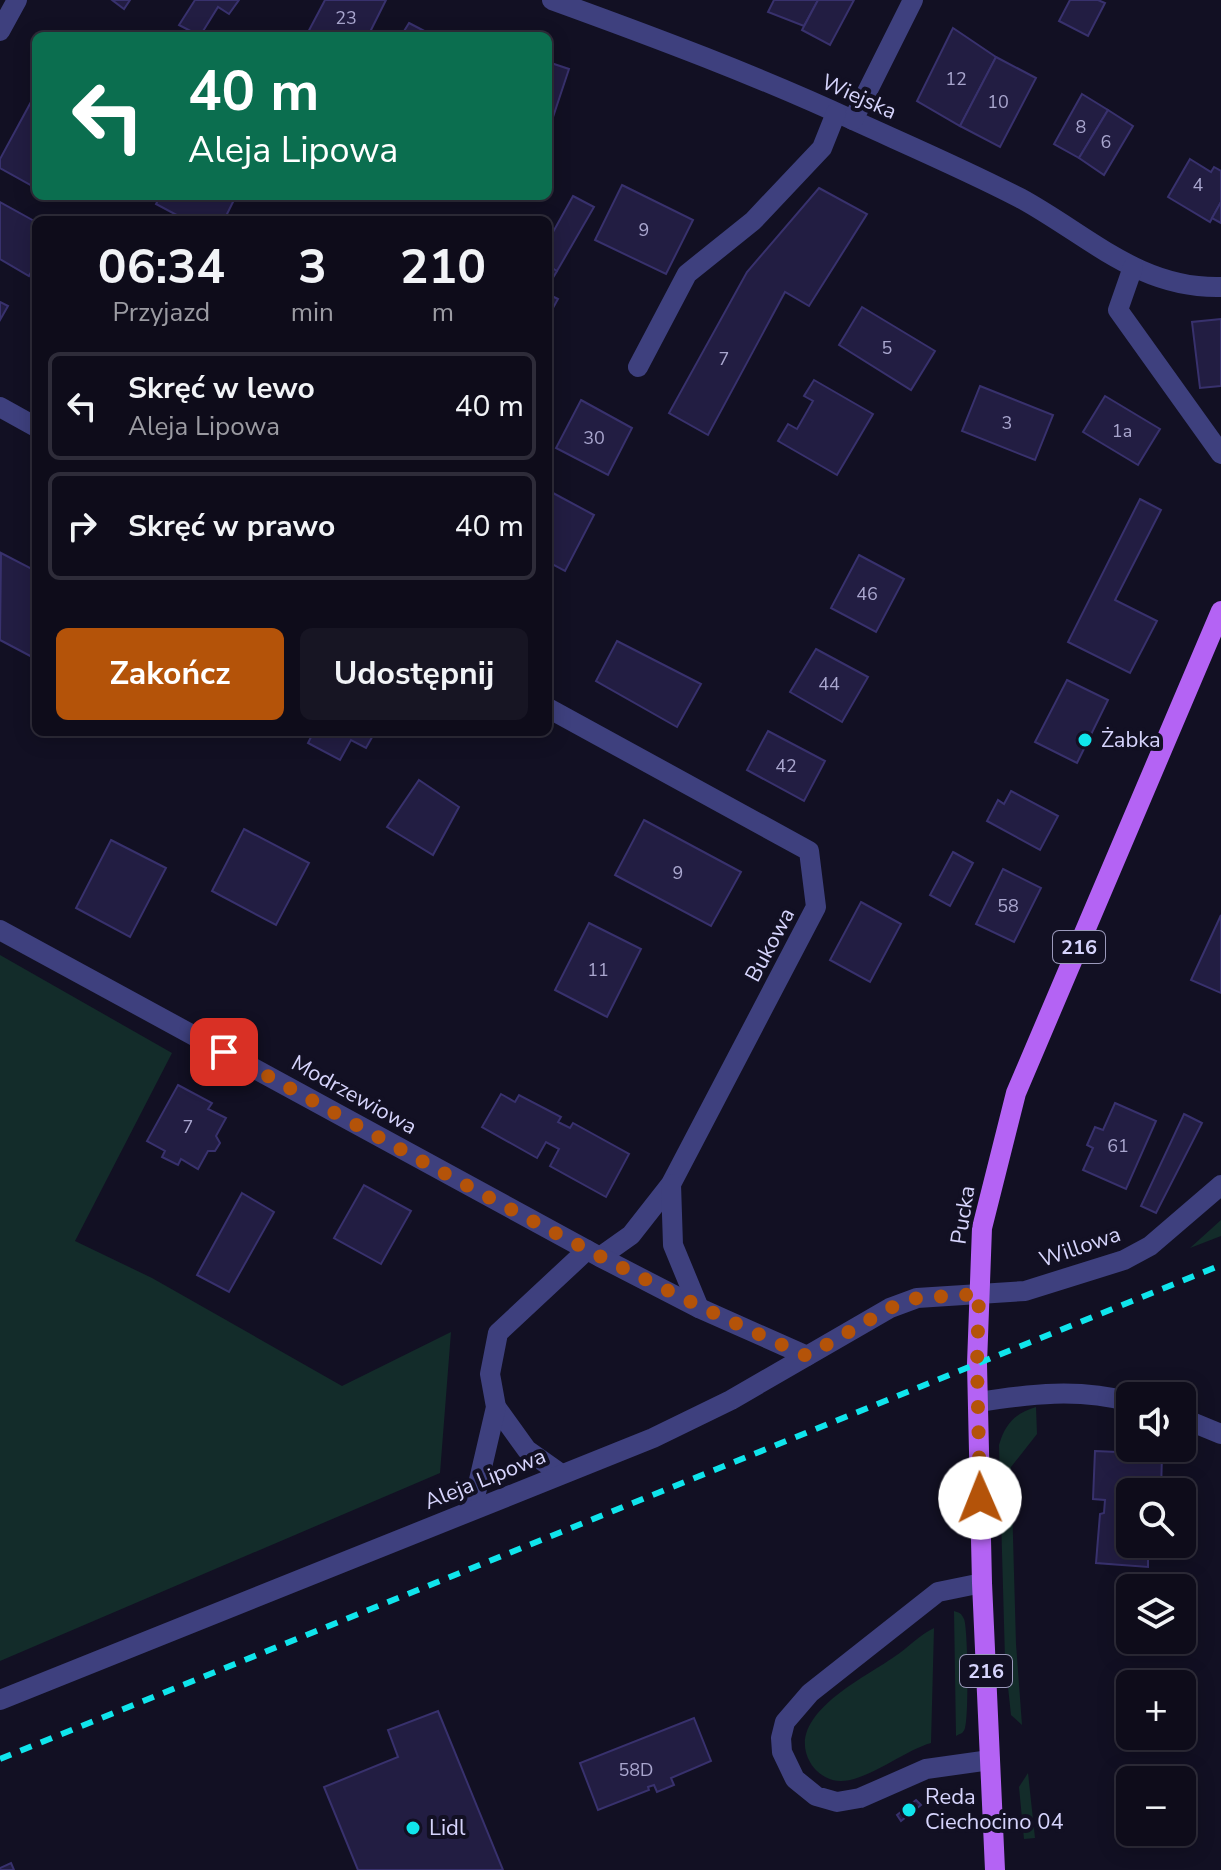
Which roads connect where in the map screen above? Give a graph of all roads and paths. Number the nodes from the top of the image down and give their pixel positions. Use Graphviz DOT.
graph roads {
  1 [pos="17,0"];
  2 [pos="552,0"];
  3 [pos="913,0"];
  4 [pos="0,31"];
  5 [pos="845,116"];
  6 [pos="1133,267"];
  7 [pos="1221,287"];
  8 [pos="638,367"];
  9 [pos="0,407"];
  10 [pos="32,425"];
  11 [pos="1221,454"];
  12 [pos="1221,611"];
  13 [pos="552,710"];
  14 [pos="0,930"];
  15 [pos="671,1184"];
  16 [pos="1221,1185"];
  17 [pos="594,1254"];
  18 [pos="979,1294"];
  19 [pos="699,1308"];
  20 [pos="807,1356"];
  21 [pos="1116,1398"];
  22 [pos="978,1402"];
  23 [pos="496,1407"];
  24 [pos="1196,1424"];
  25 [pos="1221,1434"];
  26 [pos="561,1474"];
  27 [pos="472,1510"];
  28 [pos="982,1583"];
  29 [pos="0,1700"];
  30 [pos="990,1760"];
  31 [pos="995,1870"];
  1 -- 4 [label="street"];
  2 -- 5 [label="street, Wiejska"];
  3 -- 5 [label="street"];
  5 -- 6 [label="street, Wiejska"];
  5 -- 8 [label="street"];
  6 -- 7 [label="street, Wiejska"];
  6 -- 11 [label="street"];
  9 -- 10 [label="street"];
  12 -- 18 [label="main road, Pucka / 216"];
  13 -- 15 [label="street, Bukowa"];
  14 -- 17 [label="street, Modrzewiowa"];
  15 -- 17 [label="street, Bukowa"];
  15 -- 19 [label="street"];
  16 -- 18 [label="street, Willowa"];
  17 -- 19 [label="street, Modrzewiowa"];
  17 -- 23 [label="street, Bukowa"];
  18 -- 20 [label="street, Aleja Lipowa"];
  18 -- 22 [label="main road, Pucka / 216"];
  19 -- 20 [label="street, Modrzewiowa"];
  20 -- 26 [label="street, Aleja Lipowa"];
  21 -- 22 [label="street"];
  22 -- 28 [label="main road, Pucka / 216"];
  23 -- 26 [label="street"];
  23 -- 27 [label="street"];
  24 -- 25 [label="street"];
  26 -- 27 [label="street, Aleja Lipowa"];
  27 -- 29 [label="street, Aleja Lipowa"];
  28 -- 30 [label="main road, Pucka / 216"];
  28 -- 30 [label="street"];
  30 -- 31 [label="main road, Pucka / 216"];
}
